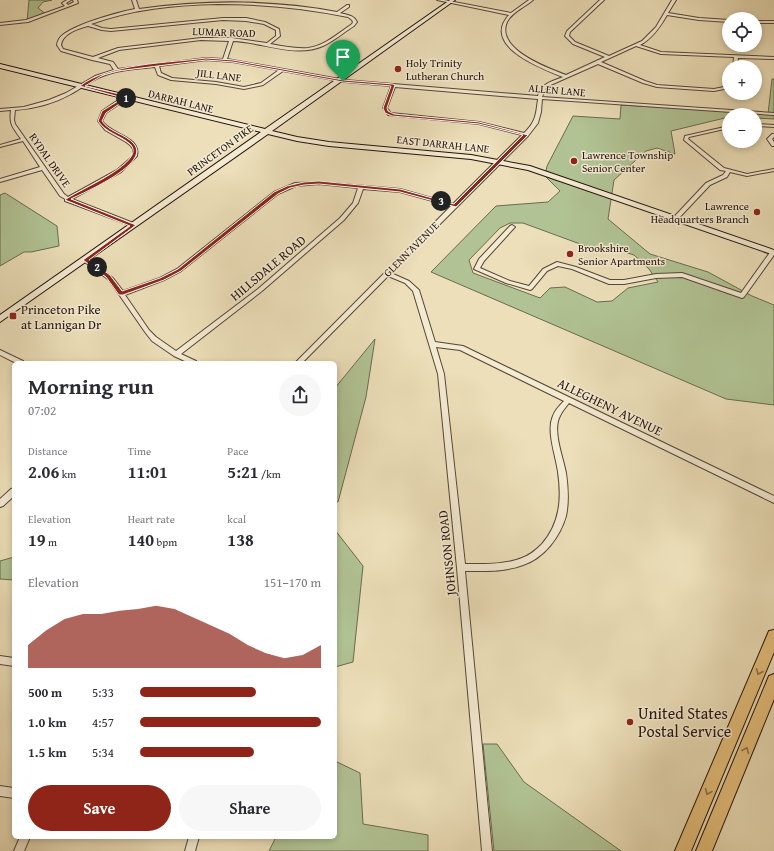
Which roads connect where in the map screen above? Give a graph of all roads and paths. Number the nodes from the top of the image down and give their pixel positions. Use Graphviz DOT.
graph roads {
  1 [pos="69,0"];
  2 [pos="76,0"];
  3 [pos="134,0"];
  4 [pos="439,0"];
  5 [pos="531,0"];
  6 [pos="602,0"];
  7 [pos="674,0"];
  8 [pos="216,1"];
  9 [pos="451,1"];
  10 [pos="67,6"];
  11 [pos="348,6"];
  12 [pos="137,9"];
  13 [pos="337,14"];
  14 [pos="512,14"];
  15 [pos="666,14"];
  16 [pos="722,21"];
  17 [pos="762,22"];
  18 [pos="774,22"];
  19 [pos="0,24"];
  20 [pos="87,24"];
  21 [pos="232,39"];
  22 [pos="268,44"];
  23 [pos="636,45"];
  24 [pos="736,56"];
  25 [pos="608,57"];
  26 [pos="774,58"];
  27 [pos="93,59"];
  28 [pos="225,60"];
  29 [pos="735,60"];
  30 [pos="597,62"];
  31 [pos="157,65"];
  32 [pos="0,66"];
  33 [pos="116,70"];
  34 [pos="282,70"];
  35 [pos="565,76"];
  36 [pos="338,80"];
  37 [pos="393,85"];
  38 [pos="82,86"];
  39 [pos="722,88"];
  40 [pos="126,97"];
  41 [pos="540,98"];
  42 [pos="13,109"];
  43 [pos="0,110"];
  44 [pos="771,114"];
  45 [pos="762,125"];
  46 [pos="774,126"];
  47 [pos="722,128"];
  48 [pos="264,132"];
  49 [pos="526,135"];
  50 [pos="774,135"];
  51 [pos="23,140"];
  52 [pos="774,145"];
  53 [pos="0,146"];
  54 [pos="499,161"];
  55 [pos="42,168"];
  56 [pos="774,170"];
  57 [pos="729,171"];
  58 [pos="0,181"];
  59 [pos="361,187"];
  60 [pos="68,200"];
  61 [pos="455,206"];
  62 [pos="676,218"];
  63 [pos="134,225"];
  64 [pos="512,227"];
  65 [pos="773,252"];
  66 [pos="85,260"];
  67 [pos="387,274"];
  68 [pos="121,294"];
  69 [pos="0,320"];
  70 [pos="433,344"];
  71 [pos="0,352"];
  72 [pos="176,354"];
  73 [pos="17,361"];
  74 [pos="190,361"];
  75 [pos="300,361"];
  76 [pos="568,400"];
  77 [pos="12,493"];
  78 [pos="774,500"];
  79 [pos="0,504"];
  80 [pos="461,568"];
  81 [pos="774,636"];
  82 [pos="0,660"];
  83 [pos="12,662"];
  84 [pos="774,681"];
  85 [pos="0,791"];
  86 [pos="12,793"];
  87 [pos="24,839"];
  88 [pos="193,839"];
  89 [pos="19,851"];
  90 [pos="190,851"];
  91 [pos="486,851"];
  92 [pos="683,851"];
  93 [pos="704,851"];
  1 -- 10 [label="street"];
  2 -- 10 [label="street"];
  3 -- 12 [label="street"];
  4 -- 9 [label="street"];
  5 -- 14 [label="street"];
  6 -- 25 [label="street"];
  7 -- 15 [label="street, GLENN AVENUE"];
  8 -- 12 [label="street"];
  8 -- 13 [label="street"];
  9 -- 14 [label="street"];
  9 -- 36 [label="street, PRINCETON PIKE"];
  10 -- 19 [label="street"];
  11 -- 13 [label="street"];
  12 -- 20 [label="street"];
  13 -- 22 [label="street, LUMAR ROAD"];
  14 -- 35 [label="street"];
  15 -- 16 [label="street"];
  15 -- 23 [label="street, GLENN AVENUE"];
  17 -- 18 [label="street"];
  20 -- 22 [label="street"];
  20 -- 27 [label="street"];
  21 -- 22 [label="street, LUMAR ROAD"];
  21 -- 27 [label="street, LUMAR ROAD"];
  21 -- 28 [label="street"];
  23 -- 24 [label="street"];
  23 -- 25 [label="street, GLENN AVENUE"];
  24 -- 26 [label="street"];
  24 -- 29 [label="street"];
  25 -- 30 [label="street, GLENN AVENUE"];
  27 -- 33 [label="street"];
  28 -- 31 [label="street, ALLEN LANE"];
  28 -- 34 [label="street, ALLEN LANE"];
  30 -- 35 [label="street, GLENN AVENUE"];
  30 -- 39 [label="street"];
  31 -- 33 [label="street, ALLEN LANE"];
  31 -- 34 [label="street, JILL LANE"];
  32 -- 38 [label="street, DARRAH LANE"];
  33 -- 38 [label="street, ALLEN LANE"];
  34 -- 36 [label="street, ALLEN LANE"];
  35 -- 41 [label="street, GLENN AVENUE"];
  36 -- 37 [label="street, ALLEN LANE"];
  36 -- 48 [label="street, PRINCETON PIKE"];
  37 -- 41 [label="street, ALLEN LANE"];
  37 -- 49 [label="street"];
  38 -- 40 [label="street, DARRAH LANE"];
  38 -- 42 [label="street, ALLEN LANE"];
  40 -- 48 [label="street, DARRAH LANE"];
  40 -- 60 [label="street"];
  41 -- 44 [label="street, ALLEN LANE"];
  41 -- 49 [label="street, GLENN AVENUE"];
  42 -- 43 [label="street, ALLEN LANE"];
  42 -- 51 [label="street, RYDAL DRIVE"];
  44 -- 46 [label="street"];
  45 -- 46 [label="street"];
  47 -- 57 [label="street"];
  48 -- 54 [label="street, EAST DARRAH LANE"];
  48 -- 63 [label="street, PRINCETON PIKE"];
  49 -- 54 [label="street, GLENN AVENUE"];
  50 -- 52 [label="street"];
  51 -- 53 [label="street"];
  51 -- 55 [label="street, RYDAL DRIVE"];
  54 -- 61 [label="street, GLENN AVENUE"];
  54 -- 62 [label="street, EAST DARRAH LANE"];
  55 -- 58 [label="street"];
  55 -- 60 [label="street, RYDAL DRIVE"];
  56 -- 57 [label="street"];
  57 -- 62 [label="street"];
  59 -- 61 [label="street"];
  59 -- 68 [label="street"];
  59 -- 72 [label="street, HILLSDALE ROAD"];
  60 -- 63 [label="street, RYDAL DRIVE"];
  61 -- 67 [label="street, GLENN AVENUE"];
  62 -- 65 [label="street, EAST DARRAH LANE"];
  63 -- 66 [label="street, PRINCETON PIKE"];
  64 -- 65 [label="street"];
  66 -- 68 [label="street"];
  66 -- 69 [label="street, PRINCETON PIKE"];
  67 -- 70 [label="street, JOHNSON ROAD"];
  67 -- 75 [label="street, GLENN AVENUE"];
  68 -- 72 [label="street"];
  70 -- 76 [label="street, ALLEGHENY AVENUE"];
  70 -- 80 [label="street, JOHNSON ROAD"];
  71 -- 73 [label="street"];
  72 -- 74 [label="street"];
  76 -- 78 [label="street, ALLEGHENY AVENUE"];
  76 -- 80 [label="street"];
  77 -- 79 [label="street"];
  80 -- 91 [label="street, JOHNSON ROAD"];
  81 -- 92 [label="main road, one-way"];
  82 -- 83 [label="street"];
  93 -- 84 [label="main road, one-way"];
  85 -- 86 [label="street"];
  87 -- 89 [label="street"];
  88 -- 90 [label="street"];
}
